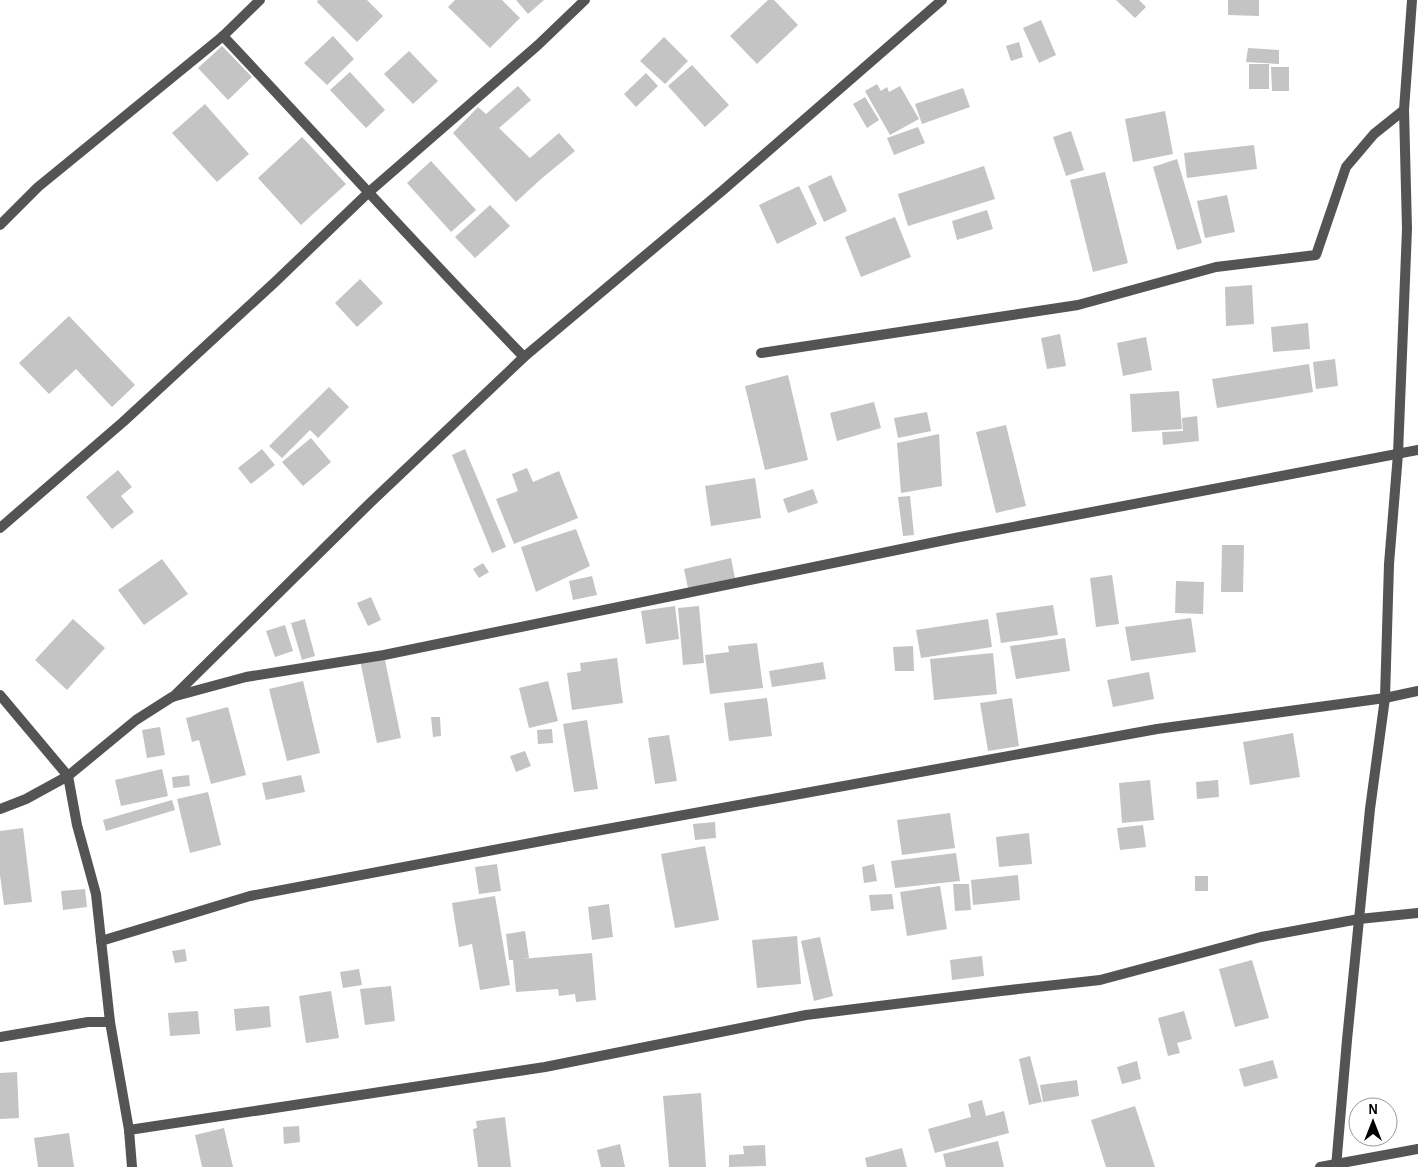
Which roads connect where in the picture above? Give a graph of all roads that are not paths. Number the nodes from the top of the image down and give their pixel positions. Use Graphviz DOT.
graph roads {
  1 [pos="260,0"];
  2 [pos="585,0"];
  3 [pos="936,2"];
  4 [pos="1414,5"];
  5 [pos="223,36"];
  6 [pos="1404,110"];
  7 [pos="369,192"];
  8 [pos="0,225"];
  9 [pos="1418,227"];
  10 [pos="1407,229"];
  11 [pos="761,352"];
  12 [pos="524,357"];
  13 [pos="1418,450"];
  14 [pos="1398,454"];
  15 [pos="0,528"];
  16 [pos="1418,691"];
  17 [pos="0,695"];
  18 [pos="172,698"];
  19 [pos="1385,698"];
  20 [pos="68,776"];
  21 [pos="0,809"];
  22 [pos="1418,913"];
  23 [pos="1359,919"];
  24 [pos="101,941"];
  25 [pos="110,1022"];
  26 [pos="0,1037"];
  27 [pos="129,1130"];
  28 [pos="1418,1149"];
  29 [pos="1336,1165"];
  30 [pos="132,1167"];
  31 [pos="1320,1167"];
  1 -- 5 [label="street"];
  2 -- 7 [label="street"];
  3 -- 12 [label="street"];
  4 -- 6 [label="street"];
  5 -- 7 [label="street"];
  5 -- 8 [label="street"];
  6 -- 10 [label="street"];
  6 -- 11 [label="street"];
  7 -- 12 [label="street"];
  7 -- 15 [label="street"];
  9 -- 10 [label="street"];
  10 -- 14 [label="street"];
  12 -- 18 [label="street"];
  13 -- 14 [label="street"];
  14 -- 18 [label="street"];
  14 -- 19 [label="street"];
  16 -- 19 [label="street"];
  17 -- 20 [label="street"];
  18 -- 20 [label="street"];
  19 -- 23 [label="street"];
  19 -- 24 [label="street"];
  20 -- 21 [label="street"];
  20 -- 24 [label="street"];
  22 -- 23 [label="street"];
  23 -- 27 [label="street"];
  23 -- 29 [label="street"];
  24 -- 25 [label="street"];
  25 -- 26 [label="street"];
  25 -- 27 [label="street"];
  27 -- 30 [label="street"];
  28 -- 29 [label="street"];
  29 -- 31 [label="street"];
}
